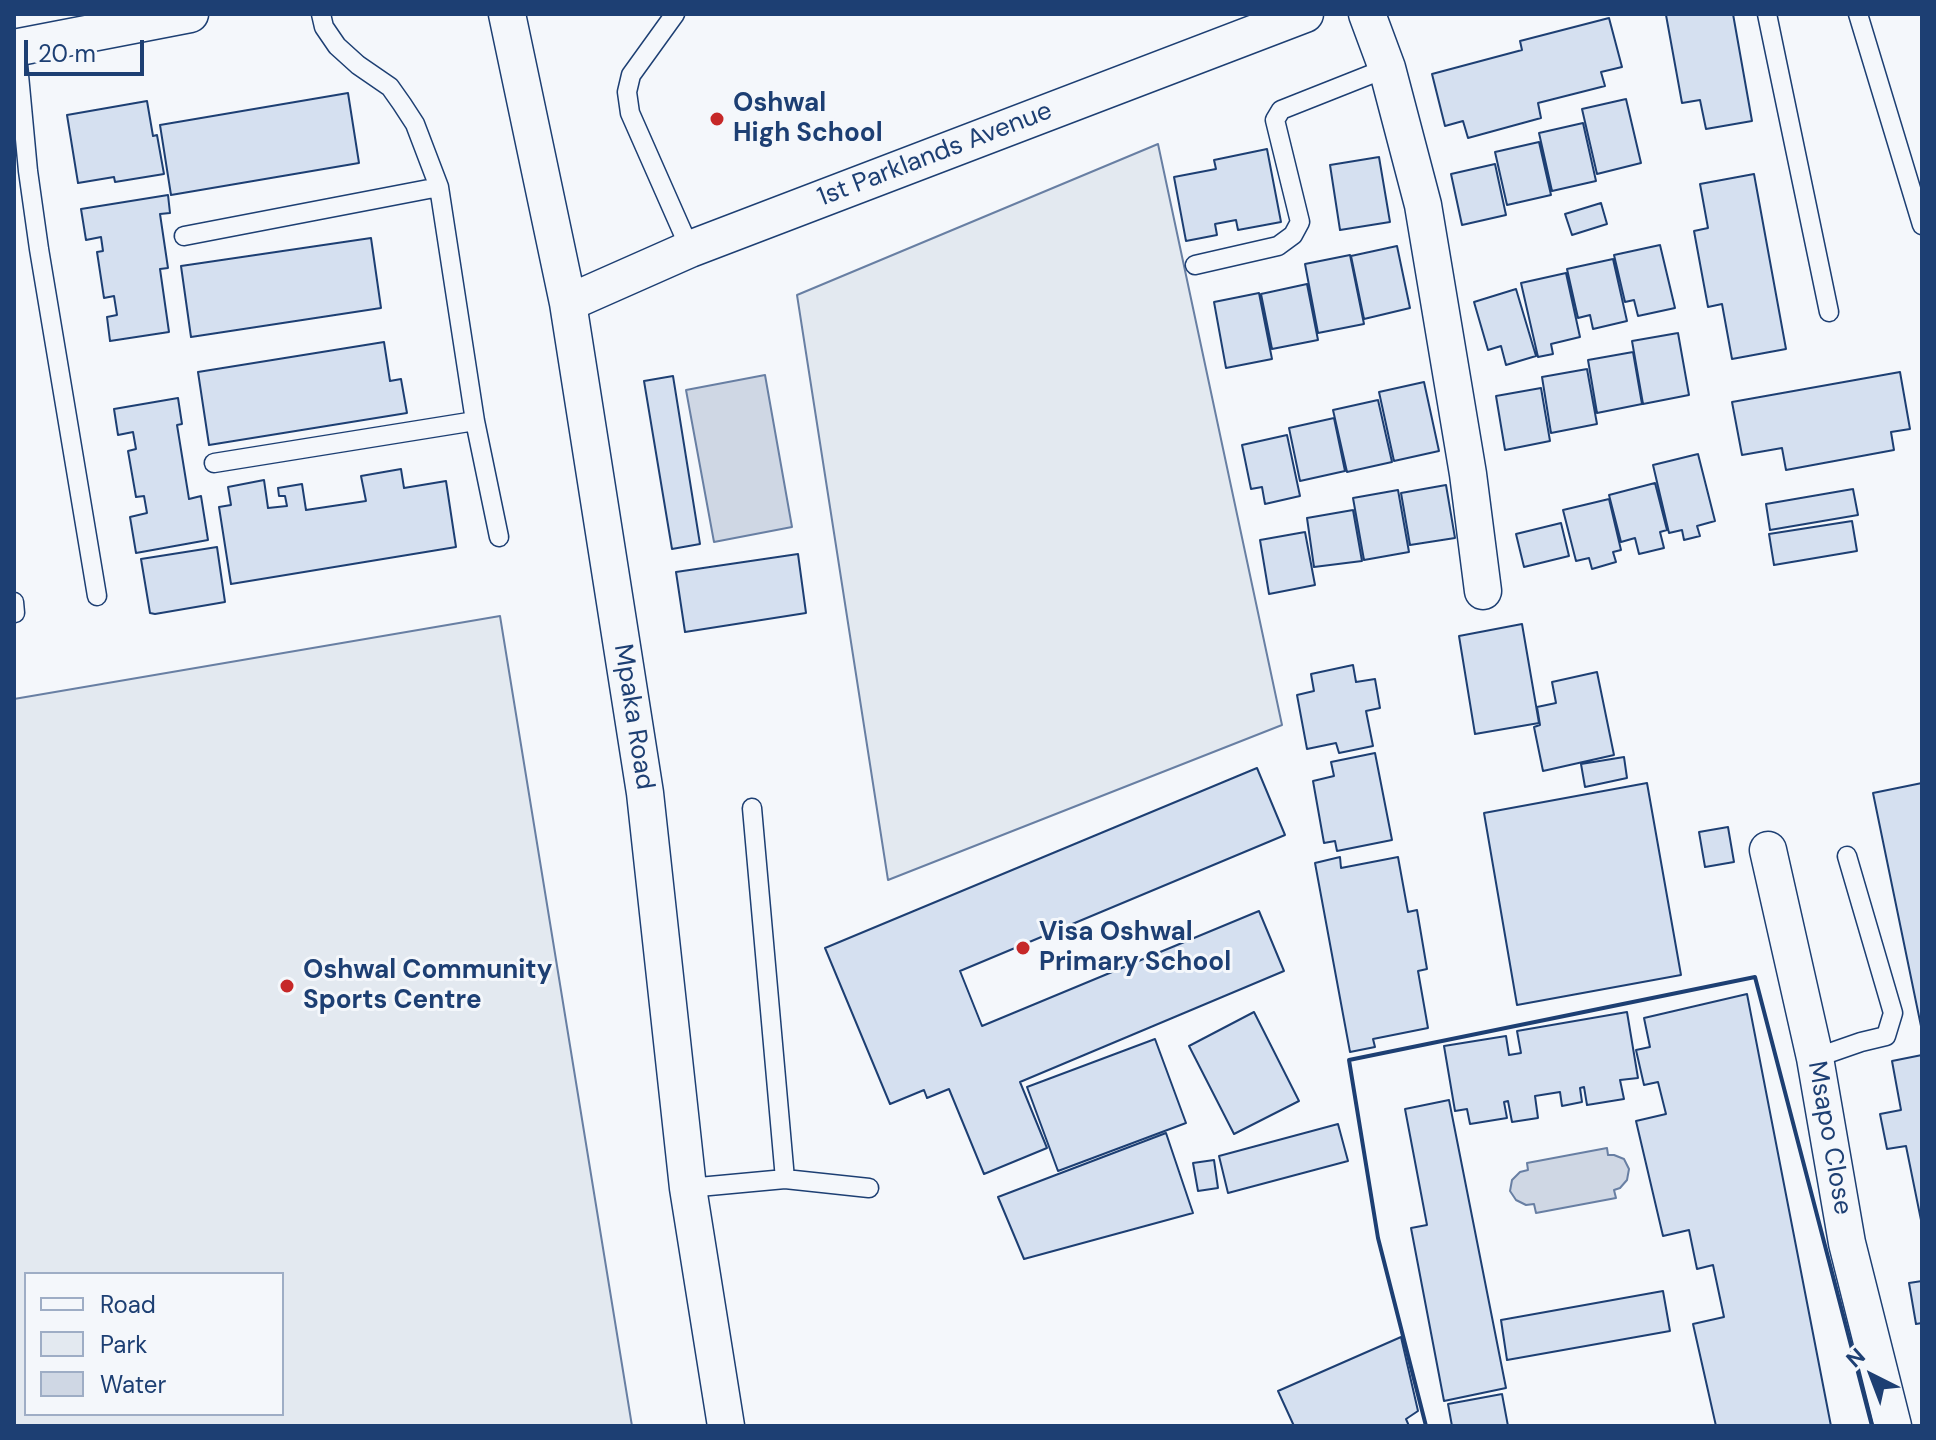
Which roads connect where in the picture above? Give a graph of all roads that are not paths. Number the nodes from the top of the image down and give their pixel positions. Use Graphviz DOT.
graph roads {
  1 [pos="190,14"];
  2 [pos="321,14"];
  3 [pos="507,14"];
  4 [pos="675,14"];
  5 [pos="1305,14"];
  6 [pos="1367,14"];
  7 [pos="1767,14"];
  8 [pos="1858,14"];
  9 [pos="15,43"];
  10 [pos="1387,68"];
  11 [pos="439,187"];
  12 [pos="1922,225"];
  13 [pos="184,236"];
  14 [pos="690,249"];
  15 [pos="1195,265"];
  16 [pos="568,303"];
  17 [pos="1829,312"];
  18 [pos="475,421"];
  19 [pos="214,463"];
  20 [pos="499,537"];
  21 [pos="1483,591"];
  22 [pos="97,596"];
  23 [pos="752,808"];
  24 [pos="1768,850"];
  25 [pos="1847,856"];
  26 [pos="1815,1058"];
  27 [pos="785,1179"];
  28 [pos="688,1188"];
  29 [pos="869,1188"];
  30 [pos="726,1426"];
  31 [pos="1893,1426"];
  1 -- 9 [label="street"];
  2 -- 11 [label="lane"];
  3 -- 16 [label="street, Mpaka Road"];
  4 -- 14 [label="lane"];
  5 -- 14 [label="street, 1st Parklands Avenue"];
  6 -- 10 [label="street"];
  7 -- 17 [label="lane"];
  8 -- 12 [label="lane"];
  9 -- 22 [label="lane"];
  10 -- 15 [label="lane"];
  10 -- 21 [label="street"];
  11 -- 13 [label="lane"];
  11 -- 18 [label="lane"];
  14 -- 16 [label="street, 1st Parklands Avenue"];
  16 -- 28 [label="street, Mpaka Road"];
  18 -- 19 [label="lane"];
  18 -- 20 [label="lane"];
  23 -- 27 [label="lane"];
  24 -- 26 [label="street, Msapo Close"];
  25 -- 26 [label="lane"];
  26 -- 31 [label="street, Msapo Close"];
  27 -- 28 [label="lane"];
  27 -- 29 [label="lane"];
  28 -- 30 [label="street, Mpaka Road"];
}
